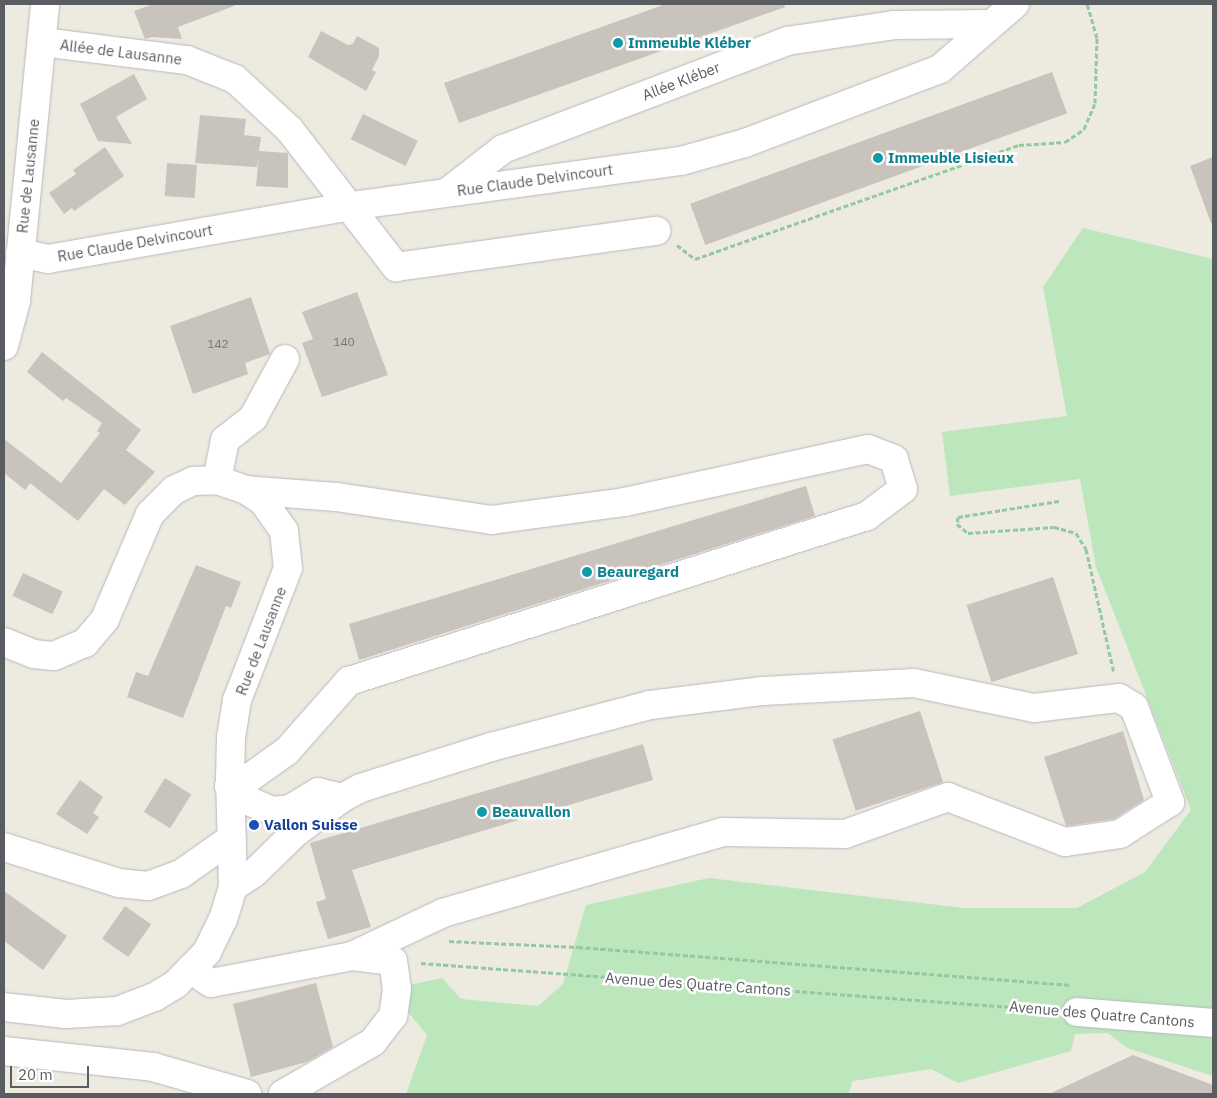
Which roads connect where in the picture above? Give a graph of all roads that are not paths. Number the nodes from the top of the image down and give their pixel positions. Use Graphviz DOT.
graph roads {
  1 [pos="45,4"];
  2 [pos="1015,4"];
  3 [pos="992,24"];
  4 [pos="42,42"];
  5 [pos="448,192"];
  6 [pos="351,206"];
  7 [pos="658,231"];
  8 [pos="20,254"];
  9 [pos="4,346"];
  10 [pos="285,359"];
  11 [pos="217,480"];
  12 [pos="246,490"];
  13 [pos="4,642"];
  14 [pos="230,786"];
  15 [pos="342,798"];
  16 [pos="232,838"];
  17 [pos="4,847"];
  18 [pos="233,887"];
  19 [pos="352,956"];
  20 [pos="190,969"];
  21 [pos="1078,998"];
  22 [pos="4,1007"];
  23 [pos="1213,1023"];
  24 [pos="4,1051"];
  25 [pos="247,1094"];
  26 [pos="283,1094"];
  1 -- 4 [label="street, Rue de Lausanne"];
  2 -- 3 [label="street, Rue Claude Delvincourt"];
  3 -- 5 [label="street, Rue Claude Delvincourt"];
  3 -- 5 [label="street, Allée Kléber"];
  4 -- 6 [label="street, Allée de Lausanne"];
  4 -- 8 [label="street, Rue de Lausanne"];
  5 -- 6 [label="street, Rue Claude Delvincourt"];
  6 -- 7 [label="street, Allée de Lausanne"];
  6 -- 8 [label="street, Rue Claude Delvincourt"];
  8 -- 9 [label="street, Rue de Lausanne"];
  10 -- 11 [label="street"];
  11 -- 12 [label="street, Rue de Lausanne"];
  11 -- 13 [label="street, Rue de Lausanne"];
  12 -- 14 [label="street, Rue de Lausanne"];
  12 -- 14 [label="street"];
  14 -- 15 [label="street"];
  14 -- 16 [label="street, Rue de Lausanne"];
  15 -- 18 [label="street"];
  15 -- 19 [label="street"];
  16 -- 17 [label="street"];
  16 -- 18 [label="street, Rue de Lausanne"];
  18 -- 20 [label="street, Rue de Lausanne"];
  19 -- 20 [label="street"];
  19 -- 26 [label="street"];
  20 -- 22 [label="street, Rue de Lausanne"];
  21 -- 23 [label="street, Avenue des Quatre Cantons"];
  24 -- 25 [label="street"];
}
